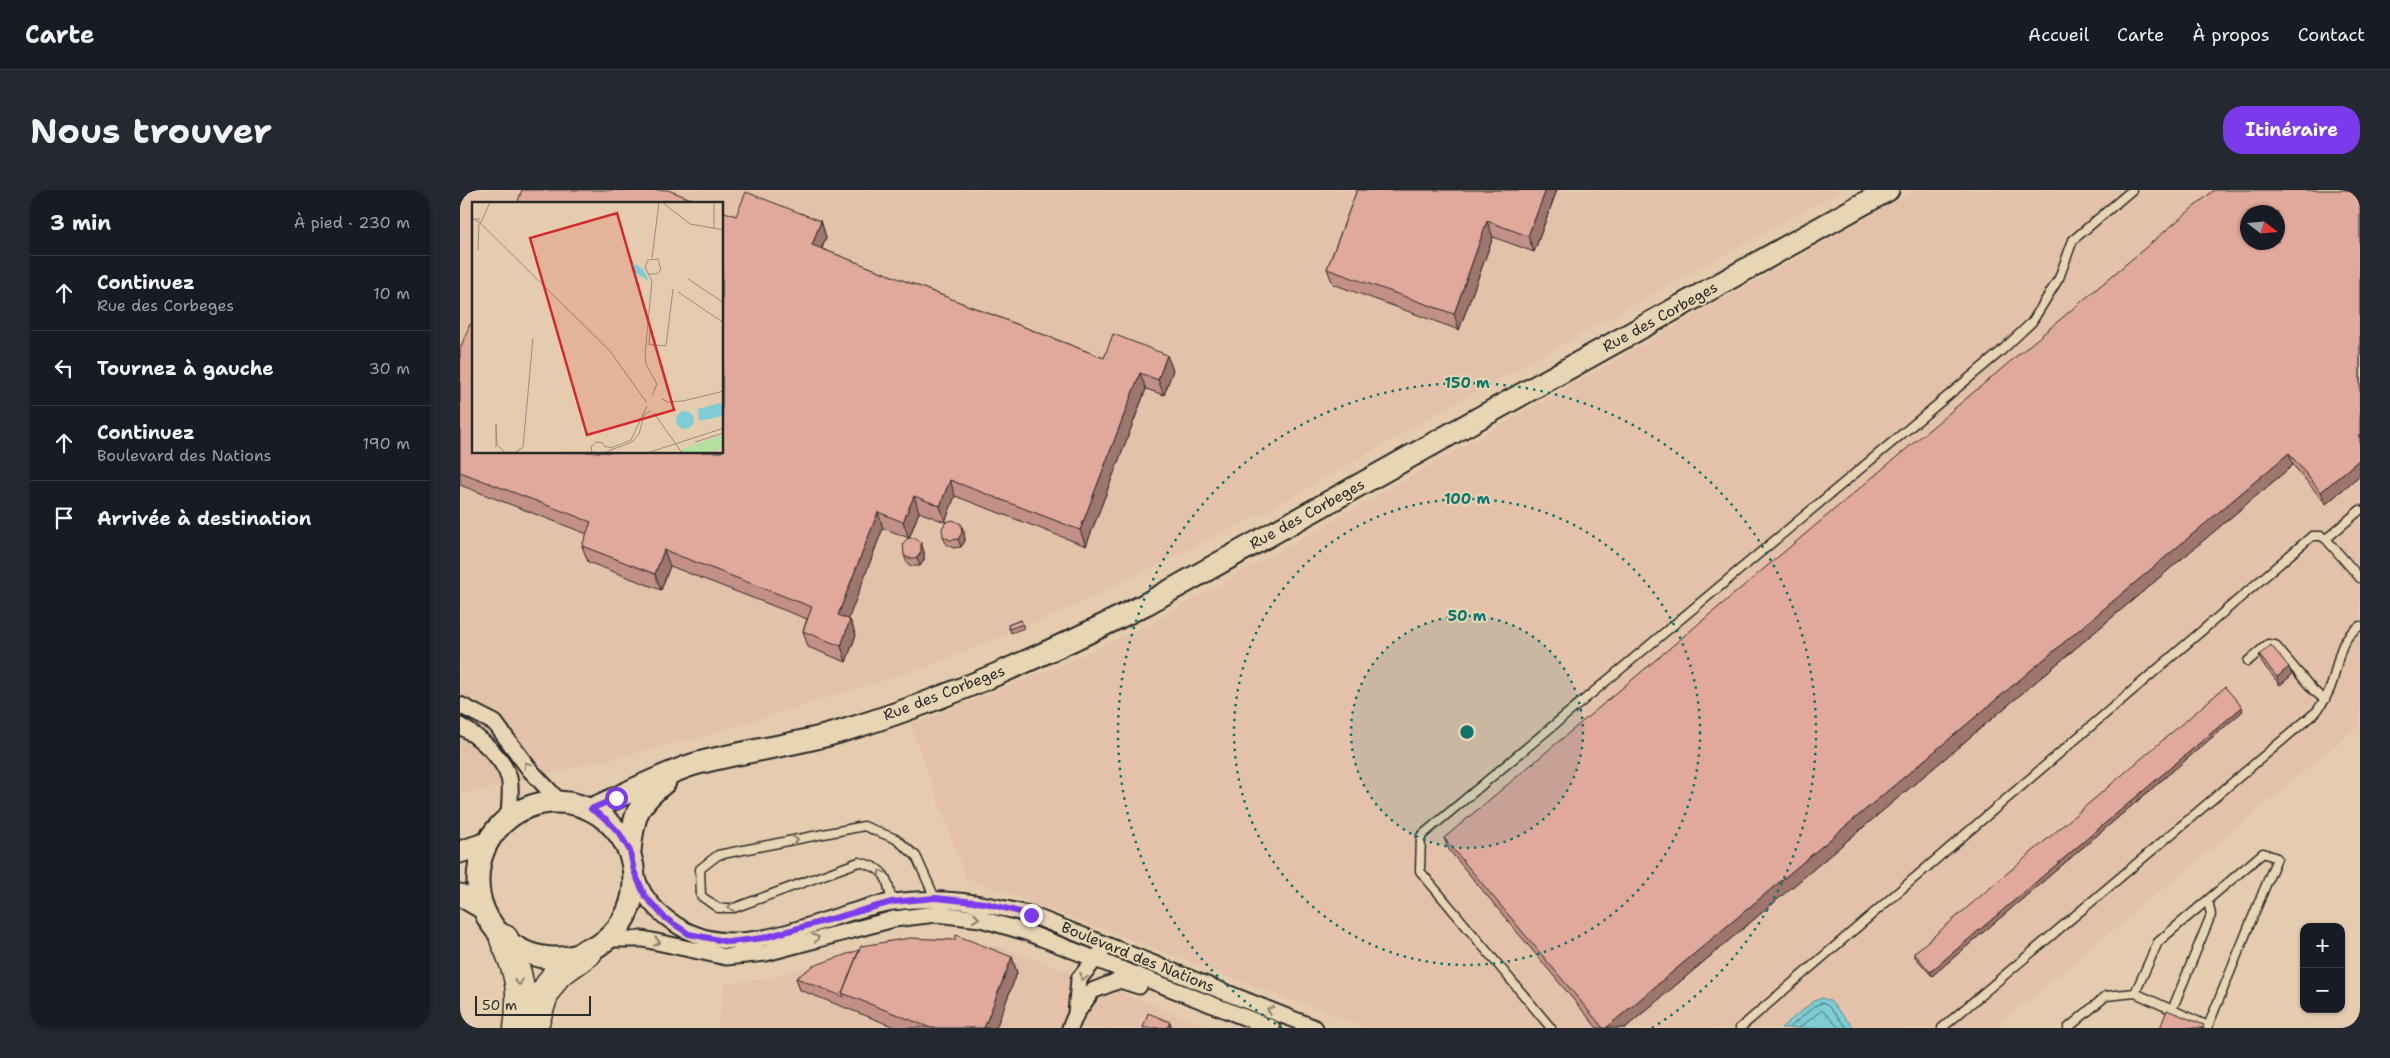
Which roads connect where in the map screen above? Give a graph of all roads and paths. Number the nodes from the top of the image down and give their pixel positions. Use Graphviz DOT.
graph roads {
  1 [pos="1888,190"];
  2 [pos="2132,190"];
  3 [pos="2358,515"];
  4 [pos="2326,539"];
  5 [pos="2360,578"];
  6 [pos="2360,626"];
  7 [pos="2248,661"];
  8 [pos="2325,700"];
  9 [pos="460,704"];
  10 [pos="460,726"];
  11 [pos="694,765"];
  12 [pos="559,801"];
  13 [pos="591,809"];
  14 [pos="509,818"];
  15 [pos="487,843"];
  16 [pos="460,852"];
  17 [pos="632,861"];
  18 [pos="460,895"];
  19 [pos="935,898"];
  20 [pos="2208,900"];
  21 [pos="892,902"];
  22 [pos="483,908"];
  23 [pos="894,919"];
  24 [pos="504,939"];
  25 [pos="598,945"];
  26 [pos="1095,959"];
  27 [pos="2135,993"];
  28 [pos="1234,996"];
  29 [pos="2172,1010"];
  30 [pos="1073,1021"];
  31 [pos="1257,1022"];
  32 [pos="518,1028"];
  33 [pos="533,1028"];
  34 [pos="1272,1028"];
  35 [pos="1315,1028"];
  36 [pos="1551,1028"];
  37 [pos="1740,1028"];
  38 [pos="1942,1028"];
  39 [pos="2068,1028"];
  1 -- 11 [label="street, Rue des Corbeges"];
  2 -- 36 [label="lane"];
  3 -- 4 [label="lane"];
  4 -- 5 [label="lane"];
  4 -- 37 [label="lane"];
  6 -- 8 [label="lane"];
  7 -- 8 [label="lane"];
  8 -- 38 [label="lane"];
  12 -- 9 [label="street, one-way"];
  10 -- 14 [label="street"];
  11 -- 13 [label="street, Rue des Corbeges"];
  11 -- 17 [label="street, Rue des Corbeges"];
  12 -- 13 [label="street"];
  12 -- 14 [label="street"];
  13 -- 17 [label="street"];
  14 -- 15 [label="street"];
  15 -- 16 [label="street"];
  15 -- 22 [label="street"];
  17 -- 21 [label="street, Boulevard des Nations"];
  17 -- 25 [label="street"];
  18 -- 22 [label="street"];
  19 -- 21 [label="street, Boulevard des Nations"];
  21 -- 19 [label="lane, one-way"];
  19 -- 28 [label="street, Boulevard des Nations"];
  20 -- 27 [label="lane"];
  20 -- 29 [label="lane"];
  20 -- 29 [label="lane"];
  21 -- 23 [label="lane"];
  22 -- 24 [label="street"];
  25 -- 23 [label="street, Boulevard des Nations, one-way"];
  23 -- 26 [label="street, Boulevard des Nations, one-way"];
  24 -- 25 [label="street"];
  24 -- 32 [label="highway, one-way"];
  25 -- 33 [label="highway"];
  26 -- 28 [label="street"];
  26 -- 30 [label="street, one-way"];
  26 -- 31 [label="street, Boulevard des Nations"];
  27 -- 29 [label="lane"];
  27 -- 39 [label="lane"];
  35 -- 28 [label="street, Boulevard des Nations, one-way"];
  30 -- 31 [label="street"];
  31 -- 34 [label="street, Boulevard des Nations"];
}
